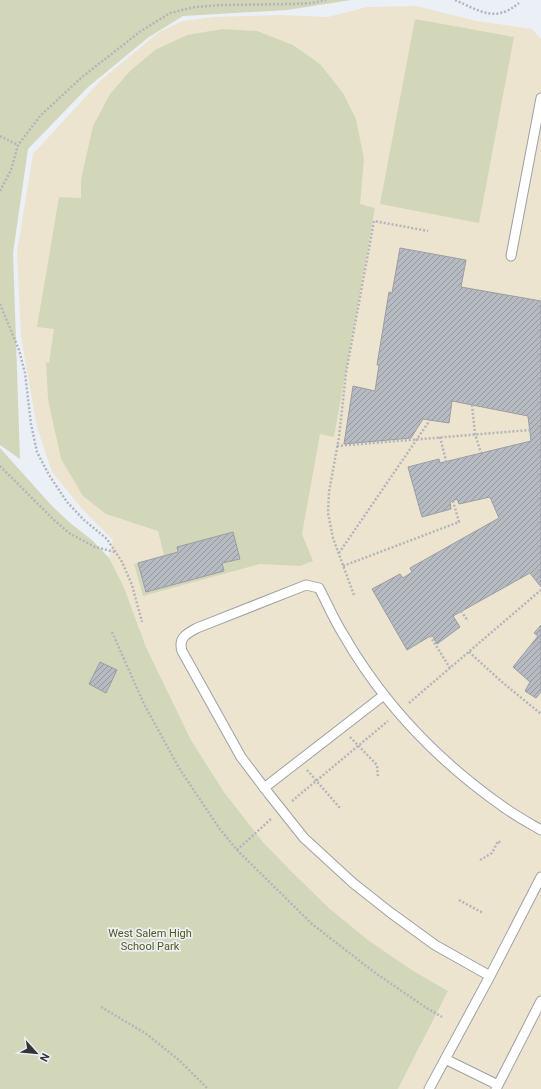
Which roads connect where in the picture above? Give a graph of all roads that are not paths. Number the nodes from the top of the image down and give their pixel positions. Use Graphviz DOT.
graph roads {
  1 [pos="541,98"];
  2 [pos="511,256"];
  3 [pos="384,695"];
  4 [pos="264,788"];
  5 [pos="541,830"];
  6 [pos="541,877"];
  7 [pos="490,976"];
  8 [pos="541,1001"];
  9 [pos="445,1059"];
  10 [pos="497,1087"];
  11 [pos="429,1089"];
  1 -- 2 [label="lane"];
  3 -- 4 [label="lane"];
  3 -- 4 [label="lane"];
  3 -- 5 [label="lane"];
  4 -- 7 [label="lane"];
  6 -- 7 [label="lane"];
  7 -- 9 [label="lane"];
  8 -- 10 [label="lane"];
  9 -- 10 [label="lane"];
  9 -- 11 [label="lane"];
}
